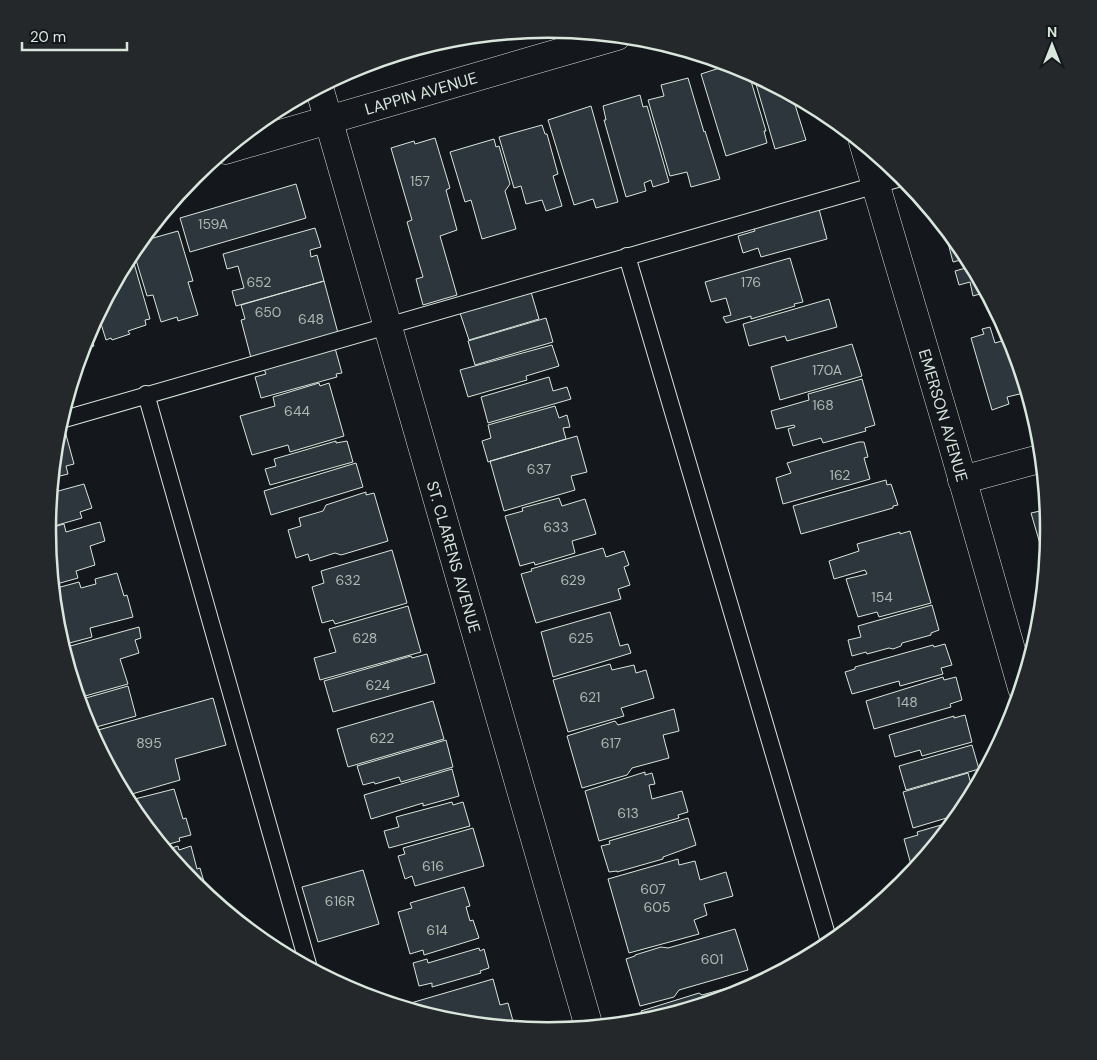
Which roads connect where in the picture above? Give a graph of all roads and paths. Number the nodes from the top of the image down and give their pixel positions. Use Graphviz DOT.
graph roads {
  1 [pos="601,41"];
  2 [pos="321,93"];
  3 [pos="329,121"];
  4 [pos="241,145"];
  5 [pos="866,154"];
  6 [pos="894,179"];
  7 [pos="875,185"];
  8 [pos="627,256"];
  9 [pos="388,326"];
  10 [pos="146,394"];
  11 [pos="69,417"];
  12 [pos="1036,460"];
  13 [pos="962,480"];
  14 [pos="1019,676"];
  15 [pos="827,935"];
  16 [pos="307,959"];
  17 [pos="587,1020"];
  1 -- 3 [label="street, LAPPIN AVENUE"];
  2 -- 3 [label="street, ST. CLARENS AVENUE"];
  3 -- 4 [label="street, LAPPIN AVENUE"];
  3 -- 9 [label="street, ST. CLARENS AVENUE"];
  5 -- 7 [label="street, EMERSON AVENUE"];
  6 -- 7 [label="lane"];
  7 -- 8 [label="lane"];
  7 -- 13 [label="street, EMERSON AVENUE"];
  8 -- 9 [label="lane"];
  8 -- 15 [label="lane"];
  9 -- 10 [label="lane"];
  9 -- 17 [label="street, ST. CLARENS AVENUE"];
  10 -- 11 [label="lane"];
  10 -- 16 [label="lane"];
  12 -- 13 [label="street"];
  13 -- 14 [label="street, EMERSON AVENUE"];
}
